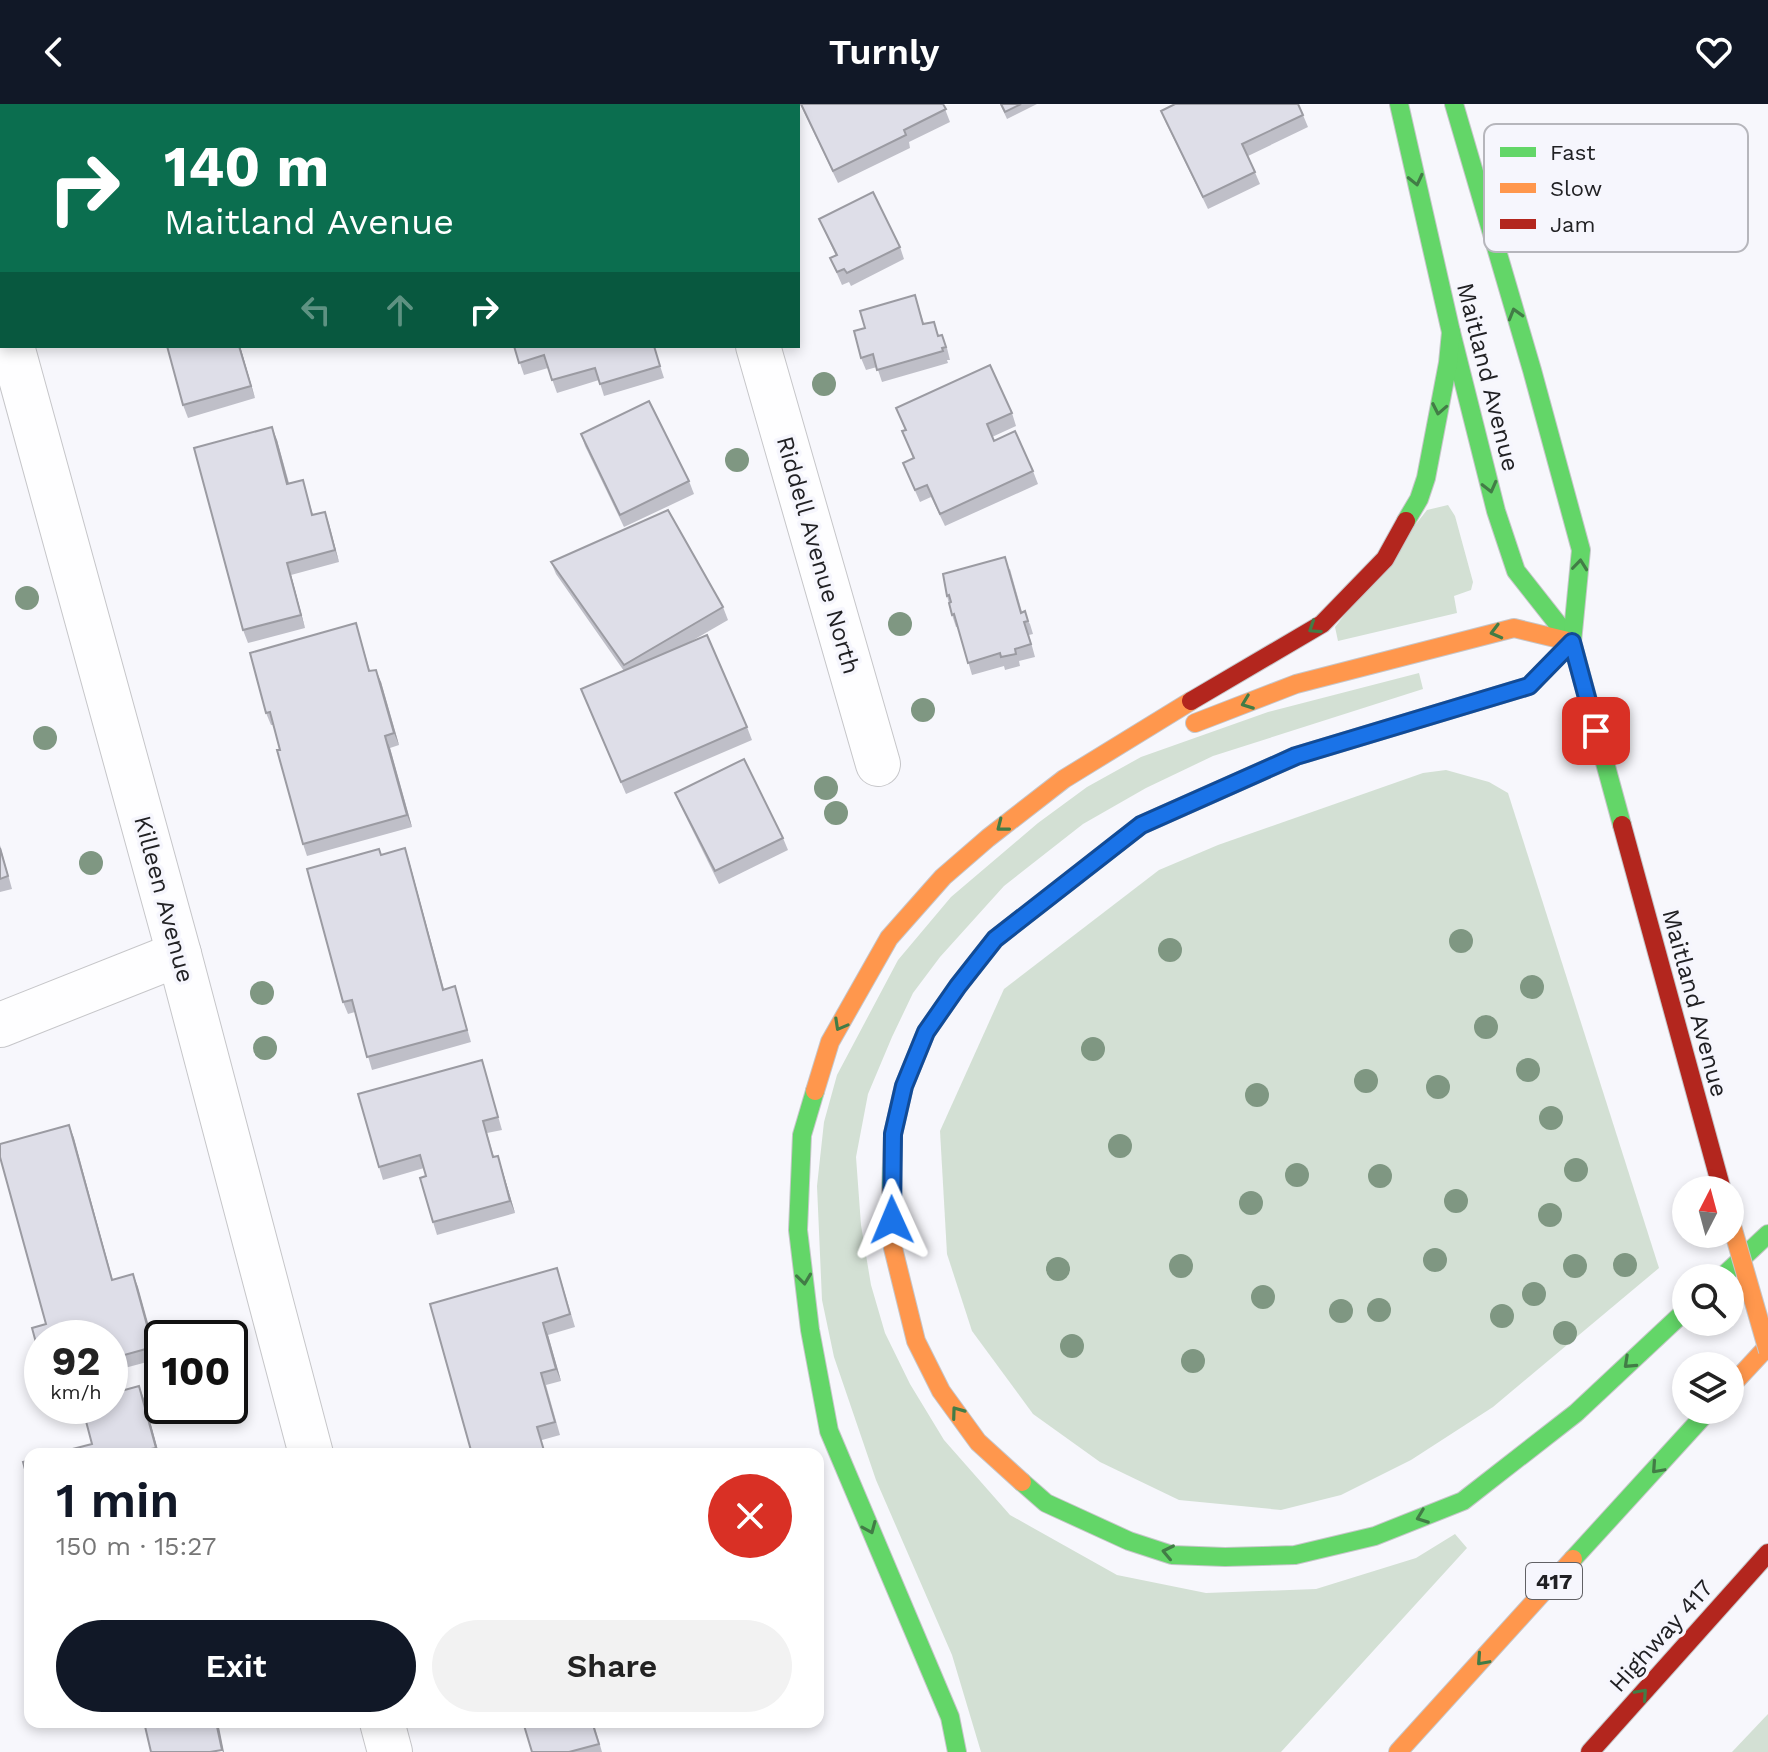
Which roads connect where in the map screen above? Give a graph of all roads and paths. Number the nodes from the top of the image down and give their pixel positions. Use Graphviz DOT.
graph roads {
  1 [pos="1399,104"];
  2 [pos="1454,104"];
  3 [pos="1484,206"];
  4 [pos="1497,252"];
  5 [pos="1451,332"];
  6 [pos="13,348"];
  7 [pos="759,348"];
  8 [pos="1572,642"];
  9 [pos="878,764"];
  10 [pos="1064,779"];
  11 [pos="179,954"];
  12 [pos="0,1025"];
  13 [pos="1718,1176"];
  14 [pos="1768,1234"];
  15 [pos="1739,1248"];
  16 [pos="1736,1264"];
  17 [pos="1672,1323"];
  18 [pos="1768,1348"];
  19 [pos="1744,1373"];
  20 [pos="1696,1424"];
  21 [pos="309,1448"];
  22 [pos="1768,1553"];
  23 [pos="1768,1559"];
  24 [pos="1749,1573"];
  25 [pos="384,1728"];
  26 [pos="390,1752"];
  27 [pos="957,1752"];
  28 [pos="1398,1752"];
  29 [pos="1590,1752"];
  1 -- 5 [label="main road, Maitland Avenue, one-way"];
  3 -- 2 [label="main road, Maitland Avenue, one-way"];
  8 -- 4 [label="main road, Maitland Avenue, one-way"];
  5 -- 8 [label="main road, Maitland Avenue, one-way"];
  5 -- 10 [label="main road, one-way"];
  6 -- 11 [label="street, Killeen Avenue"];
  7 -- 9 [label="street, Riddell Avenue North"];
  8 -- 10 [label="main road, one-way"];
  8 -- 13 [label="main road, Maitland Avenue"];
  17 -- 8 [label="main road, one-way"];
  10 -- 27 [label="main road, one-way"];
  11 -- 12 [label="street"];
  11 -- 21 [label="street, Killeen Avenue"];
  14 -- 16 [label="main road"];
  15 -- 18 [label="main road, bridge"];
  18 -- 19 [label="main road"];
  20 -- 28 [label="main road, 417, one-way"];
  22 -- 24 [label="main road, Highway 417"];
  23 -- 24 [label="main road"];
  29 -- 24 [label="main road, Highway 417, one-way"];
  25 -- 26 [label="street"];
}
